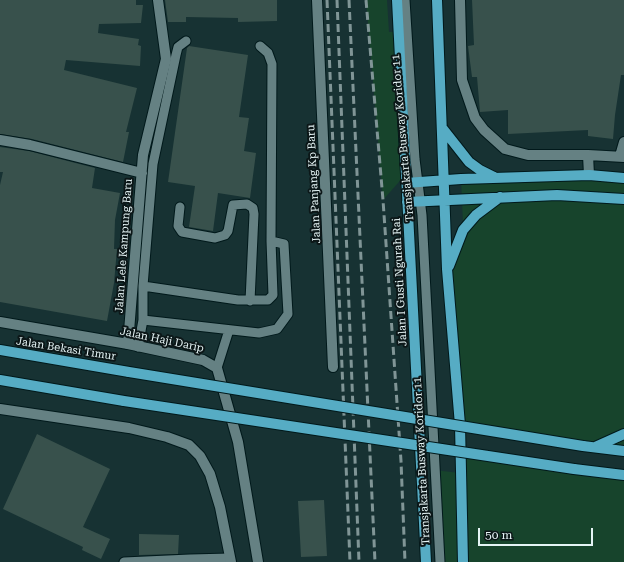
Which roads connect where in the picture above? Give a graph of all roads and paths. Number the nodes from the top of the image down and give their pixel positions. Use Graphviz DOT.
graph roads {
  1 [pos="158,0"];
  2 [pos="317,0"];
  3 [pos="397,0"];
  4 [pos="405,0"];
  5 [pos="436,0"];
  6 [pos="460,0"];
  7 [pos="186,41"];
  8 [pos="260,46"];
  9 [pos="443,129"];
  10 [pos="0,140"];
  11 [pos="624,142"];
  12 [pos="588,155"];
  13 [pos="622,157"];
  14 [pos="142,173"];
  15 [pos="590,175"];
  16 [pos="496,178"];
  17 [pos="624,178"];
  18 [pos="444,180"];
  19 [pos="418,182"];
  20 [pos="406,183"];
  21 [pos="500,197"];
  22 [pos="624,199"];
  23 [pos="420,201"];
  24 [pos="445,201"];
  25 [pos="407,202"];
  26 [pos="180,207"];
  27 [pos="271,241"];
  28 [pos="447,269"];
  29 [pos="143,286"];
  30 [pos="250,301"];
  31 [pos="143,320"];
  32 [pos="0,322"];
  33 [pos="229,330"];
  34 [pos="133,346"];
  35 [pos="0,350"];
  36 [pos="217,368"];
  37 [pos="333,368"];
  38 [pos="0,380"];
  39 [pos="0,409"];
  40 [pos="460,425"];
  41 [pos="624,434"];
  42 [pos="595,447"];
  43 [pos="624,451"];
  44 [pos="460,452"];
  45 [pos="607,473"];
  46 [pos="624,475"];
  47 [pos="624,479"];
  48 [pos="190,560"];
  49 [pos="230,560"];
  50 [pos="124,562"];
  51 [pos="258,562"];
  52 [pos="426,562"];
  53 [pos="440,562"];
  54 [pos="463,562"];
  1 -- 14 [label="street, Jalan Lele Kampung Baru"];
  2 -- 37 [label="street, Jalan Panjang Kp Baru"];
  3 -- 20 [label="main road, Jalan I Gusti Ngurah Rai"];
  4 -- 19 [label="lane, Transjakarta Busway Koridor 11"];
  5 -- 9 [label="main road"];
  6 -- 12 [label="street"];
  7 -- 29 [label="lane"];
  8 -- 27 [label="lane"];
  9 -- 16 [label="main road"];
  9 -- 18 [label="main road"];
  10 -- 14 [label="street, Jalan Lele Kampung Baru"];
  11 -- 13 [label="street"];
  12 -- 13 [label="street"];
  12 -- 15 [label="street"];
  14 -- 34 [label="street, Jalan Lele Kampung Baru"];
  15 -- 16 [label="main road"];
  15 -- 17 [label="main road"];
  16 -- 18 [label="main road"];
  18 -- 19 [label="main road"];
  18 -- 24 [label="main road"];
  19 -- 20 [label="main road"];
  19 -- 23 [label="lane, Transjakarta Busway Koridor 11"];
  20 -- 25 [label="main road, Jalan I Gusti Ngurah Rai"];
  21 -- 22 [label="main road"];
  21 -- 24 [label="main road"];
  21 -- 28 [label="main road"];
  23 -- 24 [label="main road"];
  23 -- 25 [label="main road"];
  23 -- 53 [label="lane, Transjakarta Busway Koridor 11"];
  24 -- 28 [label="main road"];
  25 -- 52 [label="main road, Jalan I Gusti Ngurah Rai"];
  26 -- 30 [label="lane"];
  27 -- 30 [label="lane"];
  27 -- 33 [label="lane"];
  28 -- 40 [label="main road"];
  29 -- 30 [label="lane"];
  29 -- 31 [label="lane"];
  31 -- 33 [label="lane"];
  31 -- 34 [label="lane"];
  32 -- 34 [label="street, Jalan Haji Darip"];
  33 -- 36 [label="lane"];
  34 -- 36 [label="street, Jalan Haji Darip"];
  35 -- 40 [label="main road, Jalan Bekasi Timur, bridge"];
  36 -- 51 [label="street"];
  38 -- 44 [label="main road, bridge"];
  39 -- 49 [label="street"];
  40 -- 42 [label="main road, Jalan Bekasi Timur, bridge"];
  40 -- 44 [label="main road"];
  41 -- 42 [label="main road"];
  42 -- 43 [label="main road, Jalan Bekasi Timur"];
  44 -- 45 [label="main road, bridge"];
  44 -- 54 [label="main road"];
  45 -- 46 [label="main road"];
  45 -- 47 [label="main road"];
  48 -- 49 [label="lane"];
  48 -- 50 [label="lane"];
}
